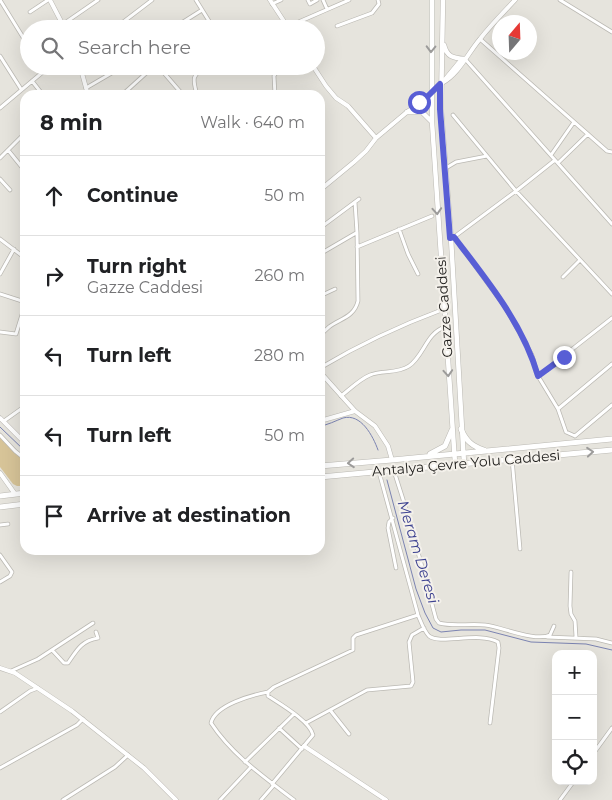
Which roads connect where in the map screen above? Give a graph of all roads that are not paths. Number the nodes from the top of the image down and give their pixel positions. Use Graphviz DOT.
graph roads {
  1 [pos="0,0"];
  2 [pos="49,0"];
  3 [pos="98,0"];
  4 [pos="152,0"];
  5 [pos="196,0"];
  6 [pos="281,0"];
  7 [pos="308,0"];
  8 [pos="317,0"];
  9 [pos="323,0"];
  10 [pos="349,0"];
  11 [pos="378,0"];
  12 [pos="432,0"];
  13 [pos="444,0"];
  14 [pos="515,0"];
  15 [pos="560,0"];
  16 [pos="271,2"];
  17 [pos="327,9"];
  18 [pos="202,10"];
  19 [pos="30,12"];
  20 [pos="60,20"];
  21 [pos="73,20"];
  22 [pos="126,20"];
  23 [pos="186,20"];
  24 [pos="208,20"];
  25 [pos="283,20"];
  26 [pos="304,20"];
  27 [pos="337,26"];
  28 [pos="612,32"];
  29 [pos="20,33"];
  30 [pos="480,39"];
  31 [pos="442,41"];
  32 [pos="0,56"];
  33 [pos="465,59"];
  34 [pos="39,75"];
  35 [pos="82,75"];
  36 [pos="108,75"];
  37 [pos="145,75"];
  38 [pos="166,75"];
  39 [pos="195,75"];
  40 [pos="275,75"];
  41 [pos="319,75"];
  42 [pos="32,81"];
  43 [pos="441,83"];
  44 [pos="86,88"];
  45 [pos="21,89"];
  46 [pos="39,90"];
  47 [pos="129,90"];
  48 [pos="179,90"];
  49 [pos="196,90"];
  50 [pos="275,90"];
  51 [pos="431,93"];
  52 [pos="0,108"];
  53 [pos="408,112"];
  54 [pos="453,115"];
  55 [pos="432,122"];
  56 [pos="574,122"];
  57 [pos="588,134"];
  58 [pos="20,138"];
  59 [pos="376,138"];
  60 [pos="8,150"];
  61 [pos="612,152"];
  62 [pos="551,155"];
  63 [pos="487,156"];
  64 [pos="0,158"];
  65 [pos="555,160"];
  66 [pos="558,163"];
  67 [pos="20,165"];
  68 [pos="446,168"];
  69 [pos="0,179"];
  70 [pos="325,186"];
  71 [pos="10,190"];
  72 [pos="516,191"];
  73 [pos="359,199"];
  74 [pos="355,202"];
  75 [pos="432,216"];
  76 [pos="325,224"];
  77 [pos="612,224"];
  78 [pos="399,229"];
  79 [pos="357,233"];
  80 [pos="452,237"];
  81 [pos="0,239"];
  82 [pos="357,247"];
  83 [pos="14,250"];
  84 [pos="325,251"];
  85 [pos="20,254"];
  86 [pos="580,260"];
  87 [pos="0,274"];
  88 [pos="418,274"];
  89 [pos="563,277"];
  90 [pos="335,288"];
  91 [pos="325,293"];
  92 [pos="0,294"];
  93 [pos="612,294"];
  94 [pos="20,302"];
  95 [pos="444,309"];
  96 [pos="612,318"];
  97 [pos="20,321"];
  98 [pos="445,327"];
  99 [pos="325,328"];
  100 [pos="0,332"];
  101 [pos="612,364"];
  102 [pos="325,365"];
  103 [pos="538,376"];
  104 [pos="325,378"];
  105 [pos="341,396"];
  106 [pos="612,405"];
  107 [pos="20,409"];
  108 [pos="558,409"];
  109 [pos="355,411"];
  110 [pos="325,419"];
  111 [pos="2,420"];
  112 [pos="461,429"];
  113 [pos="452,430"];
  114 [pos="0,435"];
  115 [pos="575,436"];
  116 [pos="20,438"];
  117 [pos="612,439"];
  118 [pos="575,442"];
  119 [pos="612,450"];
  120 [pos="487,451"];
  121 [pos="464,453"];
  122 [pos="20,454"];
  123 [pos="454,454"];
  124 [pos="422,457"];
  125 [pos="512,458"];
  126 [pos="392,460"];
  127 [pos="464,462"];
  128 [pos="455,464"];
  129 [pos="325,466"];
  130 [pos="394,470"];
  131 [pos="379,471"];
  132 [pos="0,473"];
  133 [pos="325,476"];
  134 [pos="15,494"];
  135 [pos="20,494"];
  136 [pos="0,496"];
  137 [pos="20,505"];
  138 [pos="0,507"];
  139 [pos="393,518"];
  140 [pos="0,524"];
  141 [pos="8,524"];
  142 [pos="520,549"];
  143 [pos="0,555"];
  144 [pos="396,568"];
  145 [pos="571,572"];
  146 [pos="0,582"];
  147 [pos="418,615"];
  148 [pos="93,623"];
  149 [pos="554,626"];
  150 [pos="424,628"];
  151 [pos="96,632"];
  152 [pos="546,637"];
  153 [pos="576,637"];
  154 [pos="612,643"];
  155 [pos="52,650"];
  156 [pos="0,668"];
  157 [pos="11,671"];
  158 [pos="39,688"];
  159 [pos="268,692"];
  160 [pos="330,710"];
  161 [pos="0,712"];
  162 [pos="294,714"];
  163 [pos="83,719"];
  164 [pos="306,723"];
  165 [pos="490,723"];
  166 [pos="279,728"];
  167 [pos="612,728"];
  168 [pos="350,734"];
  169 [pos="303,748"];
  170 [pos="597,749"];
  171 [pos="128,755"];
  172 [pos="245,762"];
  173 [pos="251,767"];
  174 [pos="0,768"];
  175 [pos="274,785"];
  176 [pos="571,785"];
  177 [pos="62,800"];
  178 [pos="176,800"];
  179 [pos="220,800"];
  180 [pos="261,800"];
  181 [pos="294,800"];
  182 [pos="386,800"];
  183 [pos="560,800"];
  1 -- 29 [label="street"];
  2 -- 19 [label="street"];
  2 -- 20 [label="street"];
  3 -- 21 [label="street"];
  4 -- 22 [label="street"];
  5 -- 18 [label="street"];
  6 -- 16 [label="street"];
  7 -- 8 [label="street"];
  9 -- 17 [label="street"];
  10 -- 17 [label="street"];
  11 -- 27 [label="street"];
  12 -- 51 [label="main road, Gazze Caddesi, one-way"];
  13 -- 31 [label="main road, Gazze Caddesi"];
  14 -- 30 [label="street"];
  15 -- 28 [label="street"];
  16 -- 25 [label="street"];
  17 -- 26 [label="street"];
  18 -- 23 [label="street"];
  18 -- 24 [label="street"];
  30 -- 33 [label="street"];
  30 -- 56 [label="street"];
  31 -- 33 [label="main road"];
  31 -- 43 [label="main road, Gazze Caddesi"];
  32 -- 45 [label="street"];
  33 -- 43 [label="street"];
  33 -- 62 [label="street"];
  34 -- 42 [label="street"];
  35 -- 44 [label="street"];
  36 -- 44 [label="street"];
  37 -- 47 [label="street"];
  38 -- 48 [label="street"];
  39 -- 49 [label="street"];
  40 -- 50 [label="street"];
  41 -- 59 [label="street"];
  42 -- 45 [label="street"];
  42 -- 46 [label="street"];
  43 -- 51 [label="street"];
  43 -- 68 [label="main road, Gazze Caddesi"];
  45 -- 52 [label="street"];
  51 -- 53 [label="street"];
  51 -- 55 [label="main road, Gazze Caddesi"];
  53 -- 55 [label="main road"];
  53 -- 59 [label="street"];
  54 -- 63 [label="street"];
  55 -- 95 [label="main road, Gazze Caddesi, one-way"];
  56 -- 57 [label="street"];
  56 -- 62 [label="street"];
  57 -- 61 [label="street"];
  57 -- 66 [label="street"];
  58 -- 60 [label="street"];
  59 -- 70 [label="street"];
  60 -- 64 [label="street"];
  60 -- 67 [label="street"];
  62 -- 65 [label="street"];
  63 -- 68 [label="street"];
  63 -- 72 [label="street"];
  65 -- 66 [label="street"];
  65 -- 72 [label="street"];
  66 -- 77 [label="street"];
  68 -- 80 [label="main road, Gazze Caddesi"];
  69 -- 71 [label="street"];
  72 -- 80 [label="street"];
  72 -- 86 [label="street"];
  73 -- 74 [label="street"];
  74 -- 76 [label="street"];
  74 -- 79 [label="street"];
  75 -- 78 [label="street"];
  78 -- 82 [label="street"];
  78 -- 88 [label="street"];
  79 -- 82 [label="street"];
  79 -- 84 [label="street"];
  80 -- 103 [label="street"];
  80 -- 112 [label="main road, Gazze Caddesi"];
  81 -- 83 [label="street"];
  82 -- 99 [label="street"];
  83 -- 85 [label="street"];
  83 -- 87 [label="street"];
  86 -- 89 [label="street"];
  86 -- 93 [label="street"];
  90 -- 91 [label="street"];
  92 -- 94 [label="street"];
  95 -- 98 [label="main road, Gazze Caddesi"];
  95 -- 102 [label="street"];
  96 -- 103 [label="street"];
  97 -- 100 [label="street"];
  98 -- 105 [label="street"];
  98 -- 113 [label="main road, Gazze Caddesi, one-way"];
  101 -- 108 [label="street"];
  103 -- 108 [label="street"];
  104 -- 105 [label="street"];
  105 -- 109 [label="street"];
  106 -- 115 [label="street"];
  107 -- 111 [label="street"];
  108 -- 115 [label="street"];
  109 -- 110 [label="street"];
  109 -- 126 [label="street"];
  111 -- 116 [label="street"];
  112 -- 120 [label="highway"];
  112 -- 121 [label="main road, Gazze Caddesi"];
  113 -- 123 [label="main road, Gazze Caddesi"];
  113 -- 124 [label="highway"];
  114 -- 122 [label="street"];
  115 -- 118 [label="street"];
  117 -- 118 [label="highway, Antalya Çevre Yolu Caddesi"];
  118 -- 120 [label="highway, Antalya Çevre Yolu Caddesi"];
  125 -- 119 [label="highway, Antalya Çevre Yolu Caddesi, one-way"];
  120 -- 121 [label="highway, Antalya Çevre Yolu Caddesi"];
  121 -- 123 [label="highway, Antalya Çevre Yolu Caddesi"];
  121 -- 127 [label="main road, Gazze Caddesi"];
  123 -- 124 [label="highway, Antalya Çevre Yolu Caddesi"];
  123 -- 128 [label="main road, Gazze Caddesi"];
  124 -- 126 [label="highway, Antalya Çevre Yolu Caddesi"];
  125 -- 127 [label="highway, Antalya Çevre Yolu Caddesi"];
  125 -- 142 [label="street"];
  126 -- 129 [label="highway, Antalya Çevre Yolu Caddesi, one-way"];
  127 -- 128 [label="highway, Antalya Çevre Yolu Caddesi"];
  128 -- 130 [label="highway, Antalya Çevre Yolu Caddesi"];
  130 -- 131 [label="highway, Antalya Çevre Yolu Caddesi"];
  130 -- 152 [label="street"];
  131 -- 133 [label="highway, Antalya Çevre Yolu Caddesi"];
  131 -- 139 [label="street"];
  132 -- 134 [label="street"];
  134 -- 135 [label="highway"];
  134 -- 136 [label="highway"];
  137 -- 138 [label="highway"];
  139 -- 144 [label="street"];
  139 -- 147 [label="street"];
  140 -- 141 [label="street"];
  143 -- 146 [label="street"];
  145 -- 153 [label="street"];
  147 -- 150 [label="street"];
  147 -- 159 [label="street"];
  148 -- 155 [label="street"];
  149 -- 152 [label="street"];
  150 -- 160 [label="street"];
  150 -- 165 [label="street"];
  151 -- 155 [label="street"];
  152 -- 153 [label="street"];
  153 -- 154 [label="street"];
  155 -- 157 [label="street"];
  156 -- 157 [label="street"];
  157 -- 158 [label="street"];
  158 -- 161 [label="street"];
  158 -- 163 [label="street"];
  159 -- 162 [label="street"];
  159 -- 172 [label="street"];
  160 -- 164 [label="street"];
  160 -- 168 [label="street"];
  162 -- 164 [label="street"];
  162 -- 166 [label="street"];
  163 -- 171 [label="street"];
  163 -- 174 [label="street"];
  164 -- 169 [label="street"];
  166 -- 169 [label="street"];
  166 -- 172 [label="street"];
  167 -- 170 [label="street"];
  169 -- 175 [label="street"];
  169 -- 182 [label="street"];
  171 -- 177 [label="street"];
  171 -- 178 [label="street"];
  172 -- 173 [label="street"];
  173 -- 175 [label="street"];
  173 -- 179 [label="street"];
  175 -- 180 [label="street"];
  175 -- 181 [label="street"];
  176 -- 183 [label="street"];
}
